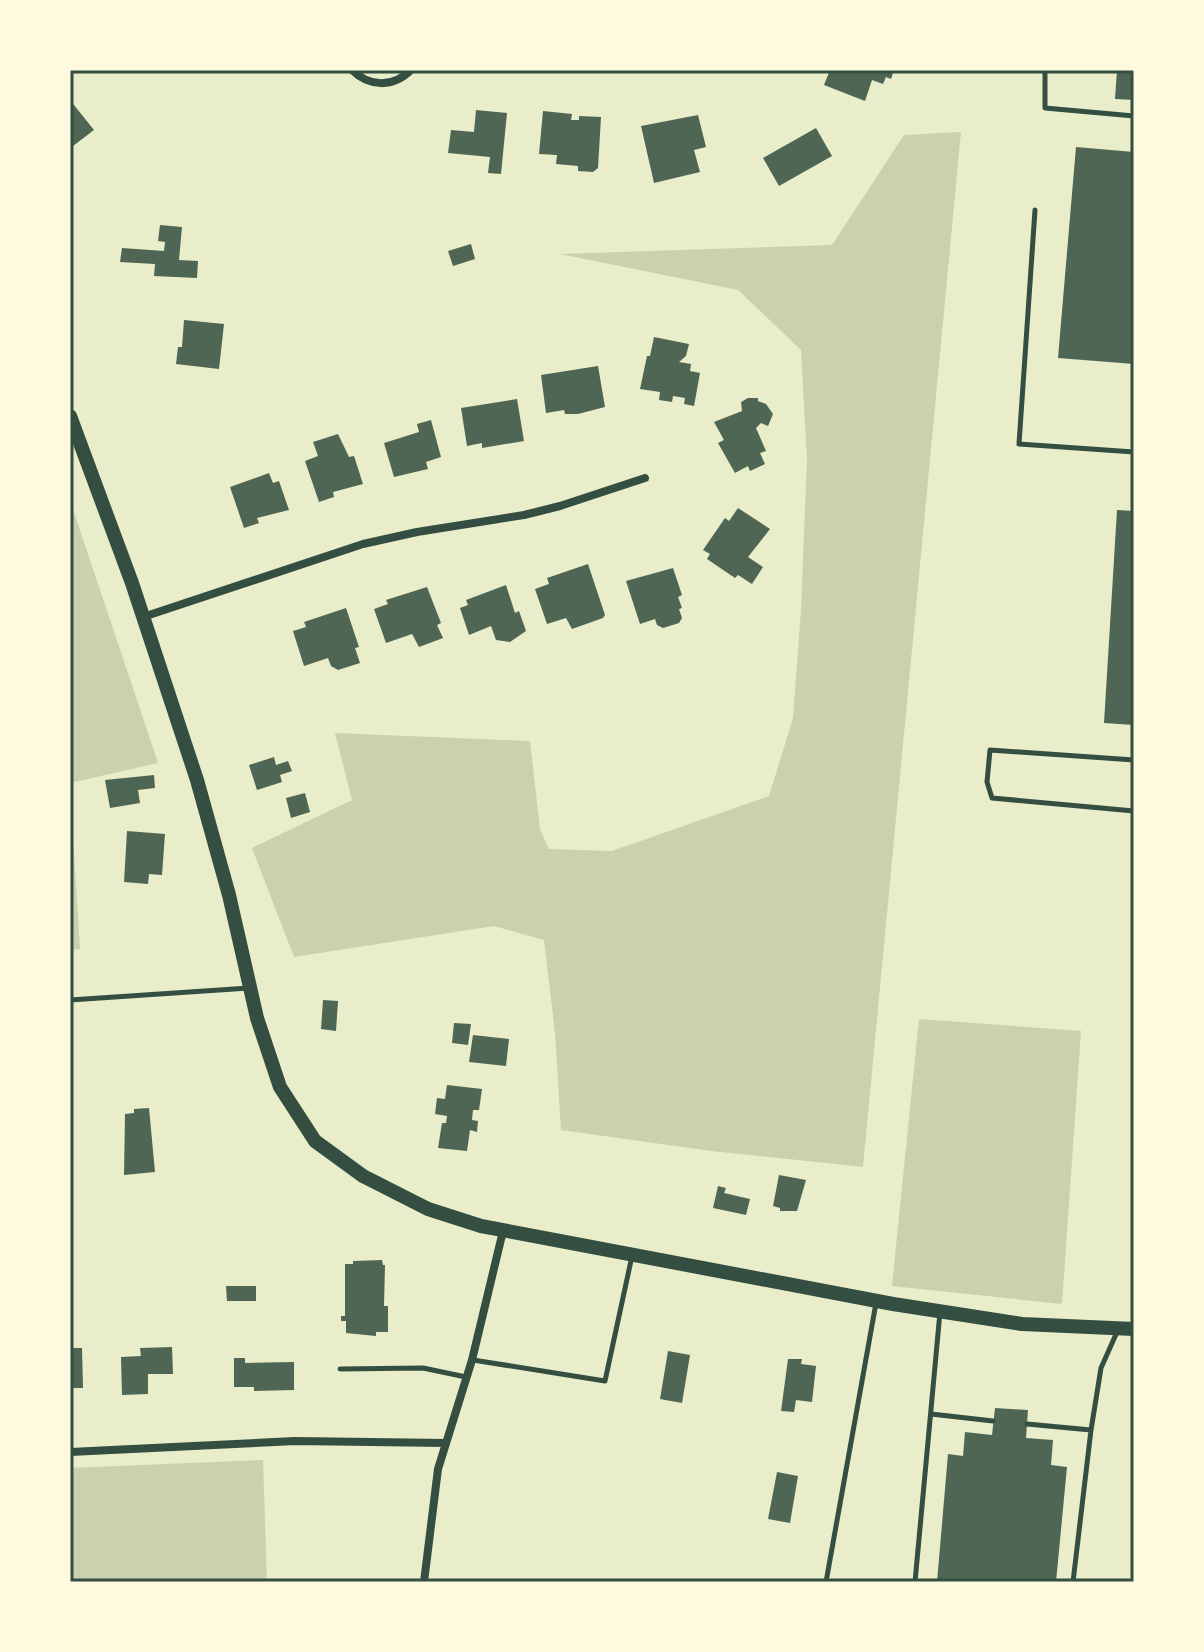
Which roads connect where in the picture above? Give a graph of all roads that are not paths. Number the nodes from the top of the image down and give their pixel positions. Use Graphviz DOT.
graph roads {
  1 [pos="352,70"];
  2 [pos="411,70"];
  3 [pos="1045,70"];
  4 [pos="1134,116"];
  5 [pos="1035,210"];
  6 [pos="70,416"];
  7 [pos="1134,452"];
  8 [pos="645,478"];
  9 [pos="143,617"];
  10 [pos="1134,760"];
  11 [pos="1134,811"];
  12 [pos="250,988"];
  13 [pos="70,1000"];
  14 [pos="503,1231"];
  15 [pos="632,1254"];
  16 [pos="876,1301"];
  17 [pos="940,1311"];
  18 [pos="1126,1328"];
  19 [pos="472,1360"];
  20 [pos="340,1369"];
  21 [pos="466,1377"];
  22 [pos="931,1414"];
  23 [pos="993,1421"];
  24 [pos="1027,1424"];
  25 [pos="1091,1430"];
  26 [pos="446,1443"];
  27 [pos="70,1452"];
  28 [pos="424,1582"];
  29 [pos="826,1582"];
  30 [pos="915,1582"];
  31 [pos="1073,1582"];
  1 -- 2 [label="street"];
  3 -- 4 [label="lane"];
  5 -- 7 [label="lane"];
  6 -- 9 [label="main road"];
  8 -- 9 [label="street"];
  9 -- 12 [label="main road"];
  10 -- 11 [label="lane"];
  12 -- 13 [label="lane"];
  12 -- 14 [label="main road"];
  14 -- 15 [label="main road"];
  14 -- 19 [label="street"];
  15 -- 16 [label="main road"];
  15 -- 19 [label="lane"];
  16 -- 17 [label="main road"];
  16 -- 29 [label="lane"];
  17 -- 18 [label="main road"];
  17 -- 22 [label="lane"];
  18 -- 25 [label="lane"];
  19 -- 21 [label="street"];
  20 -- 21 [label="lane"];
  21 -- 26 [label="street"];
  22 -- 23 [label="lane"];
  22 -- 30 [label="lane"];
  24 -- 25 [label="lane"];
  25 -- 31 [label="lane"];
  26 -- 27 [label="street"];
  26 -- 28 [label="street"];
}
